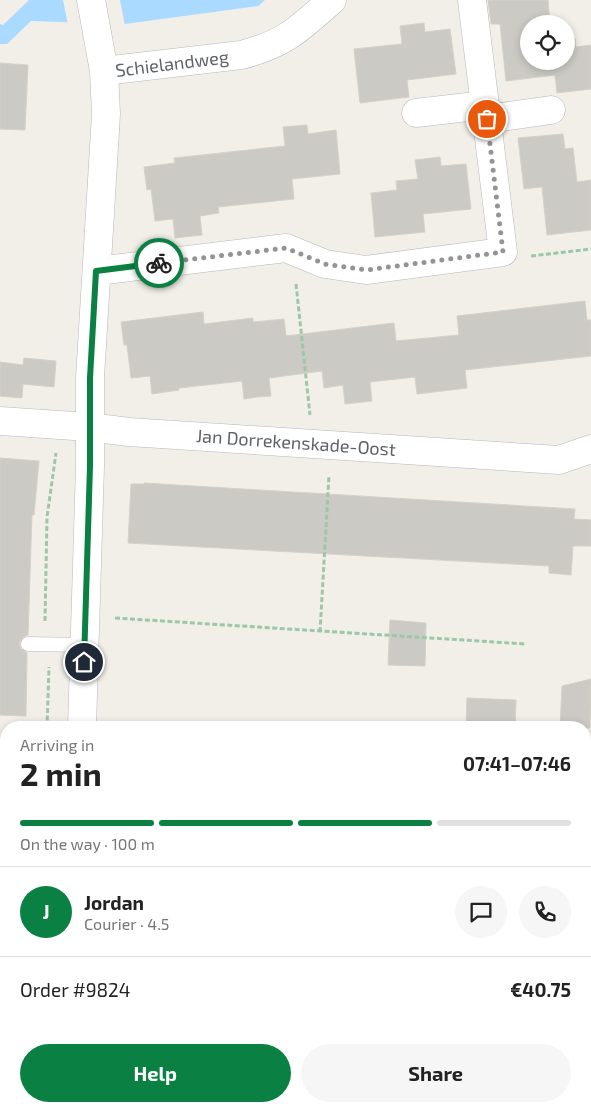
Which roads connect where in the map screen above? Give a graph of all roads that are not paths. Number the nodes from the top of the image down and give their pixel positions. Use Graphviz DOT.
graph roads {
  1 [pos="91,0"];
  2 [pos="332,0"];
  3 [pos="472,0"];
  4 [pos="104,71"];
  5 [pos="551,110"];
  6 [pos="486,112"];
  7 [pos="416,114"];
  8 [pos="96,271"];
  9 [pos="0,421"];
  10 [pos="89,427"];
  11 [pos="591,450"];
  12 [pos="28,644"];
  13 [pos="84,645"];
  14 [pos="82,721"];
  1 -- 4 [label="street"];
  2 -- 4 [label="street, Schielandweg"];
  3 -- 6 [label="street"];
  4 -- 8 [label="street, Schielandweg"];
  5 -- 6 [label="street"];
  6 -- 7 [label="street"];
  6 -- 8 [label="street"];
  8 -- 10 [label="street, Schielandweg"];
  9 -- 10 [label="street, Jan Dorrekenskade-Oost"];
  10 -- 11 [label="street, Jan Dorrekenskade-Oost"];
  10 -- 13 [label="street, Schielandweg"];
  12 -- 13 [label="lane"];
  13 -- 14 [label="street, Schielandweg"];
}
